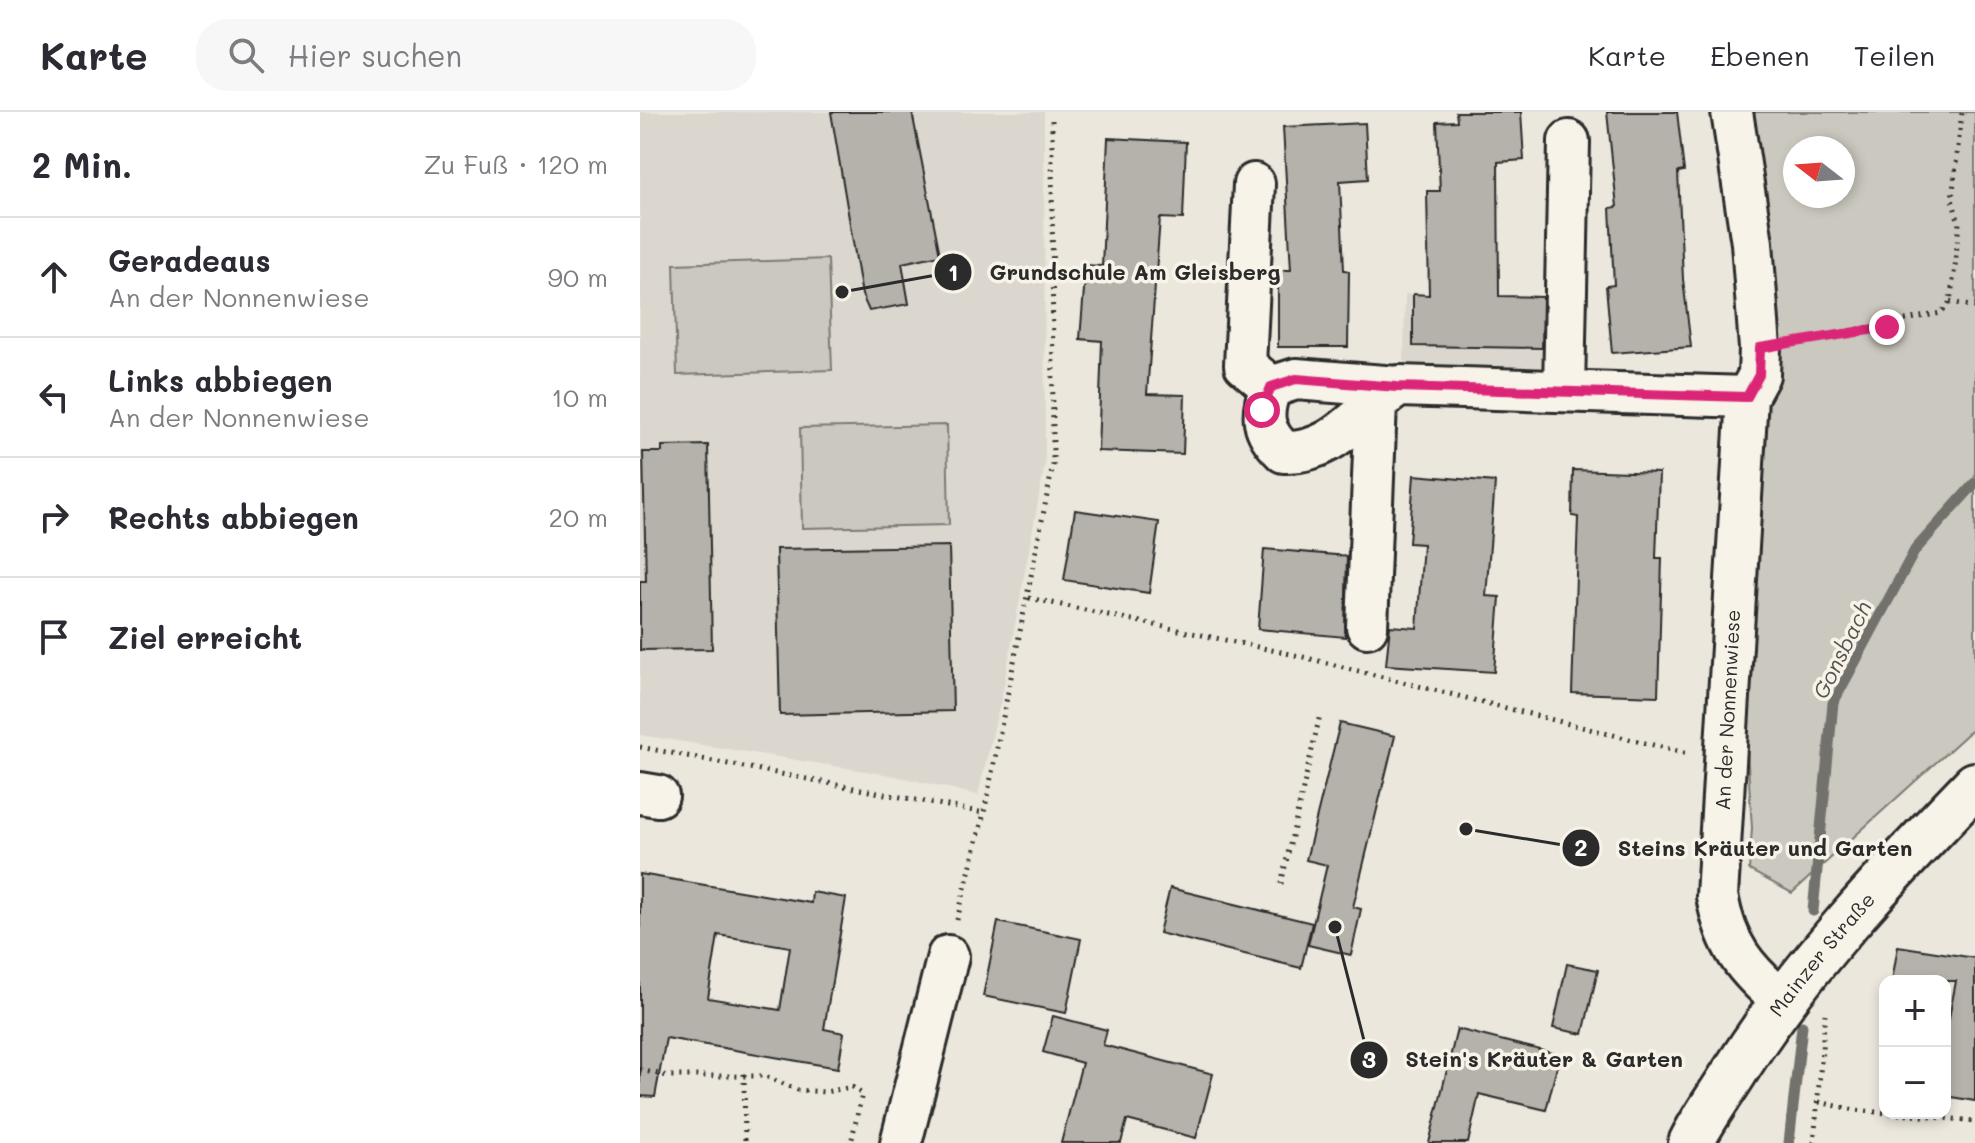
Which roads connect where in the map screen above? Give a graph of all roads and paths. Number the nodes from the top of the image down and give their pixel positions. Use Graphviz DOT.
graph roads {
  1 [pos="1732,112"];
  2 [pos="1962,112"];
  3 [pos="1052,120"];
  4 [pos="1569,141"];
  5 [pos="1254,184"];
  6 [pos="1950,302"];
  7 [pos="1975,307"];
  8 [pos="1760,348"];
  9 [pos="1271,387"];
  10 [pos="1564,391"];
  11 [pos="1386,395"];
  12 [pos="1747,397"];
  13 [pos="1029,598"];
  14 [pos="1367,627"];
  15 [pos="1320,715"];
  16 [pos="640,747"];
  17 [pos="1725,763"];
  18 [pos="1975,785"];
  19 [pos="984,813"];
  20 [pos="1281,884"];
  21 [pos="948,956"];
  22 [pos="1783,1001"];
  23 [pos="1826,1004"];
  24 [pos="640,1070"];
  25 [pos="744,1074"];
  26 [pos="1819,1102"];
  27 [pos="1975,1121"];
  28 [pos="745,1143"];
  29 [pos="851,1143"];
  30 [pos="901,1143"];
  31 [pos="1691,1143"];
  32 [pos="1814,1143"];
  1 -- 8 [label="street, An der Nonnenwiese"];
  2 -- 6 [label="path"];
  3 -- 13 [label="path"];
  4 -- 10 [label="street"];
  5 -- 9 [label="street"];
  6 -- 7 [label="path"];
  6 -- 8 [label="path"];
  8 -- 12 [label="street, An der Nonnenwiese"];
  9 -- 11 [label="street"];
  9 -- 11 [label="street"];
  10 -- 11 [label="street"];
  10 -- 12 [label="street"];
  11 -- 14 [label="street"];
  12 -- 17 [label="street, An der Nonnenwiese"];
  13 -- 17 [label="path"];
  13 -- 19 [label="path"];
  15 -- 20 [label="path"];
  16 -- 19 [label="path"];
  17 -- 22 [label="street, An der Nonnenwiese"];
  18 -- 22 [label="main road, Mainzer Straße"];
  19 -- 21 [label="path"];
  21 -- 30 [label="street"];
  22 -- 31 [label="main road, Mainzer Straße"];
  23 -- 26 [label="path"];
  24 -- 25 [label="path"];
  25 -- 28 [label="path"];
  25 -- 29 [label="path"];
  26 -- 27 [label="path"];
  26 -- 32 [label="path"];
}
